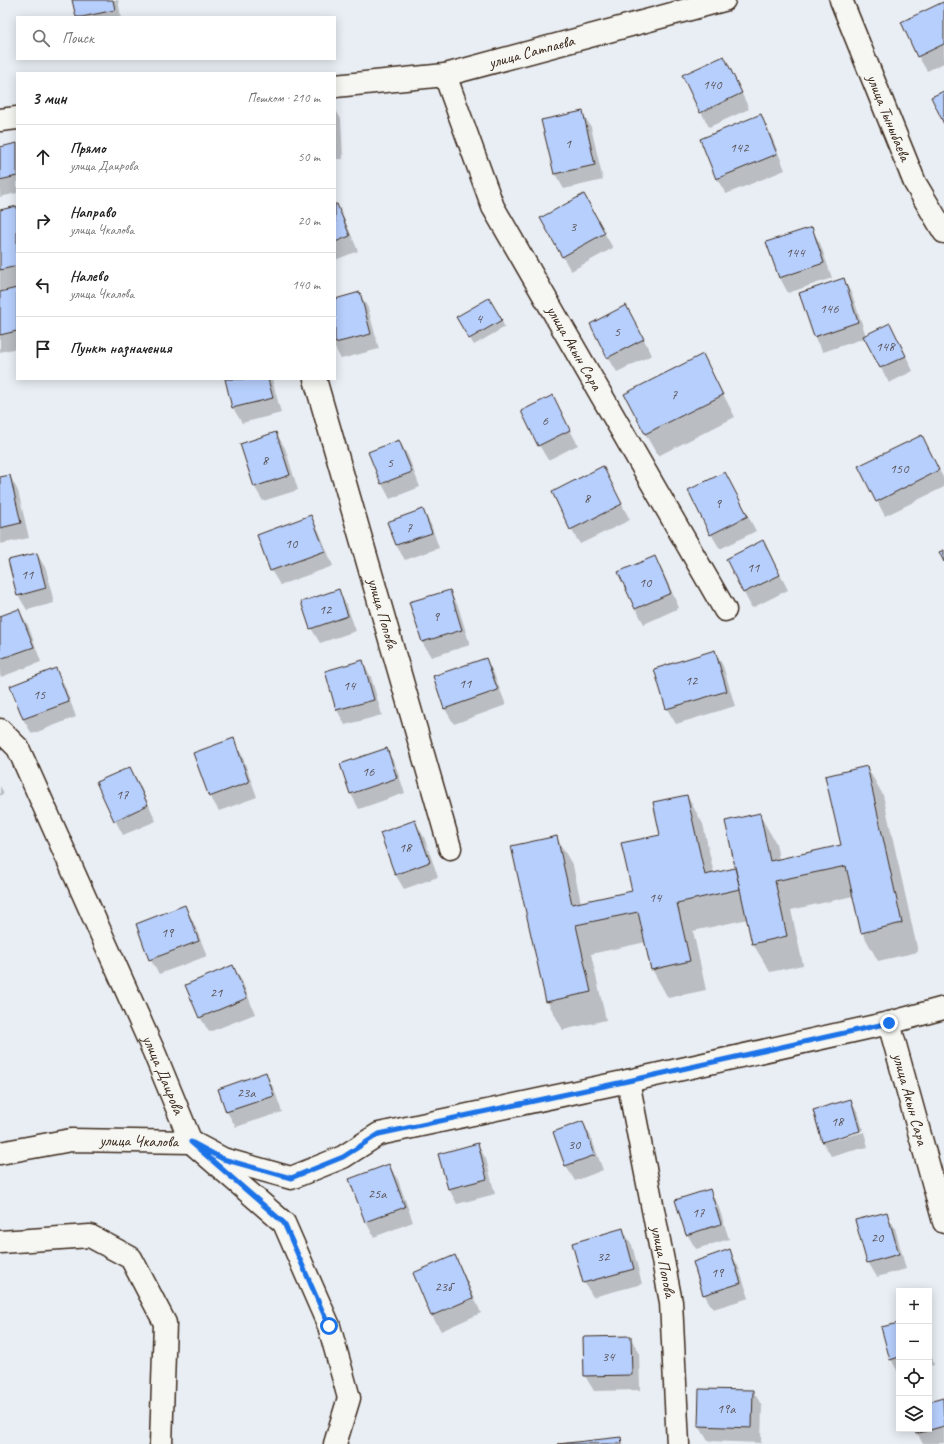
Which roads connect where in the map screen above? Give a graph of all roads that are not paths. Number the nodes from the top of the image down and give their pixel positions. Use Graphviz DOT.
graph roads {
  1 [pos="724,0"];
  2 [pos="841,0"];
  3 [pos="445,75"];
  4 [pos="336,86"];
  5 [pos="16,118"];
  6 [pos="0,120"];
  7 [pos="944,232"];
  8 [pos="315,380"];
  9 [pos="725,610"];
  10 [pos="0,730"];
  11 [pos="450,848"];
  12 [pos="944,1008"];
  13 [pos="889,1023"];
  14 [pos="628,1081"];
  15 [pos="191,1142"];
  16 [pos="0,1153"];
  17 [pos="944,1222"];
  18 [pos="0,1242"];
  19 [pos="161,1444"];
  20 [pos="335,1444"];
  21 [pos="678,1444"];
  1 -- 3 [label="street, улица Сатпаева"];
  2 -- 7 [label="street, улица Тыныбаева"];
  3 -- 4 [label="street, улица Сатпаева"];
  3 -- 9 [label="street, улица Акын Сара"];
  5 -- 6 [label="street"];
  8 -- 11 [label="street, улица Попова"];
  10 -- 15 [label="street, улица Даирова"];
  12 -- 13 [label="street, улица Чкалова"];
  13 -- 14 [label="street, улица Чкалова"];
  13 -- 17 [label="street, улица Акын Сара"];
  14 -- 15 [label="street, улица Чкалова"];
  14 -- 21 [label="street, улица Попова"];
  15 -- 16 [label="street, улица Чкалова"];
  15 -- 20 [label="street, улица Даирова"];
  18 -- 19 [label="street"];
}
